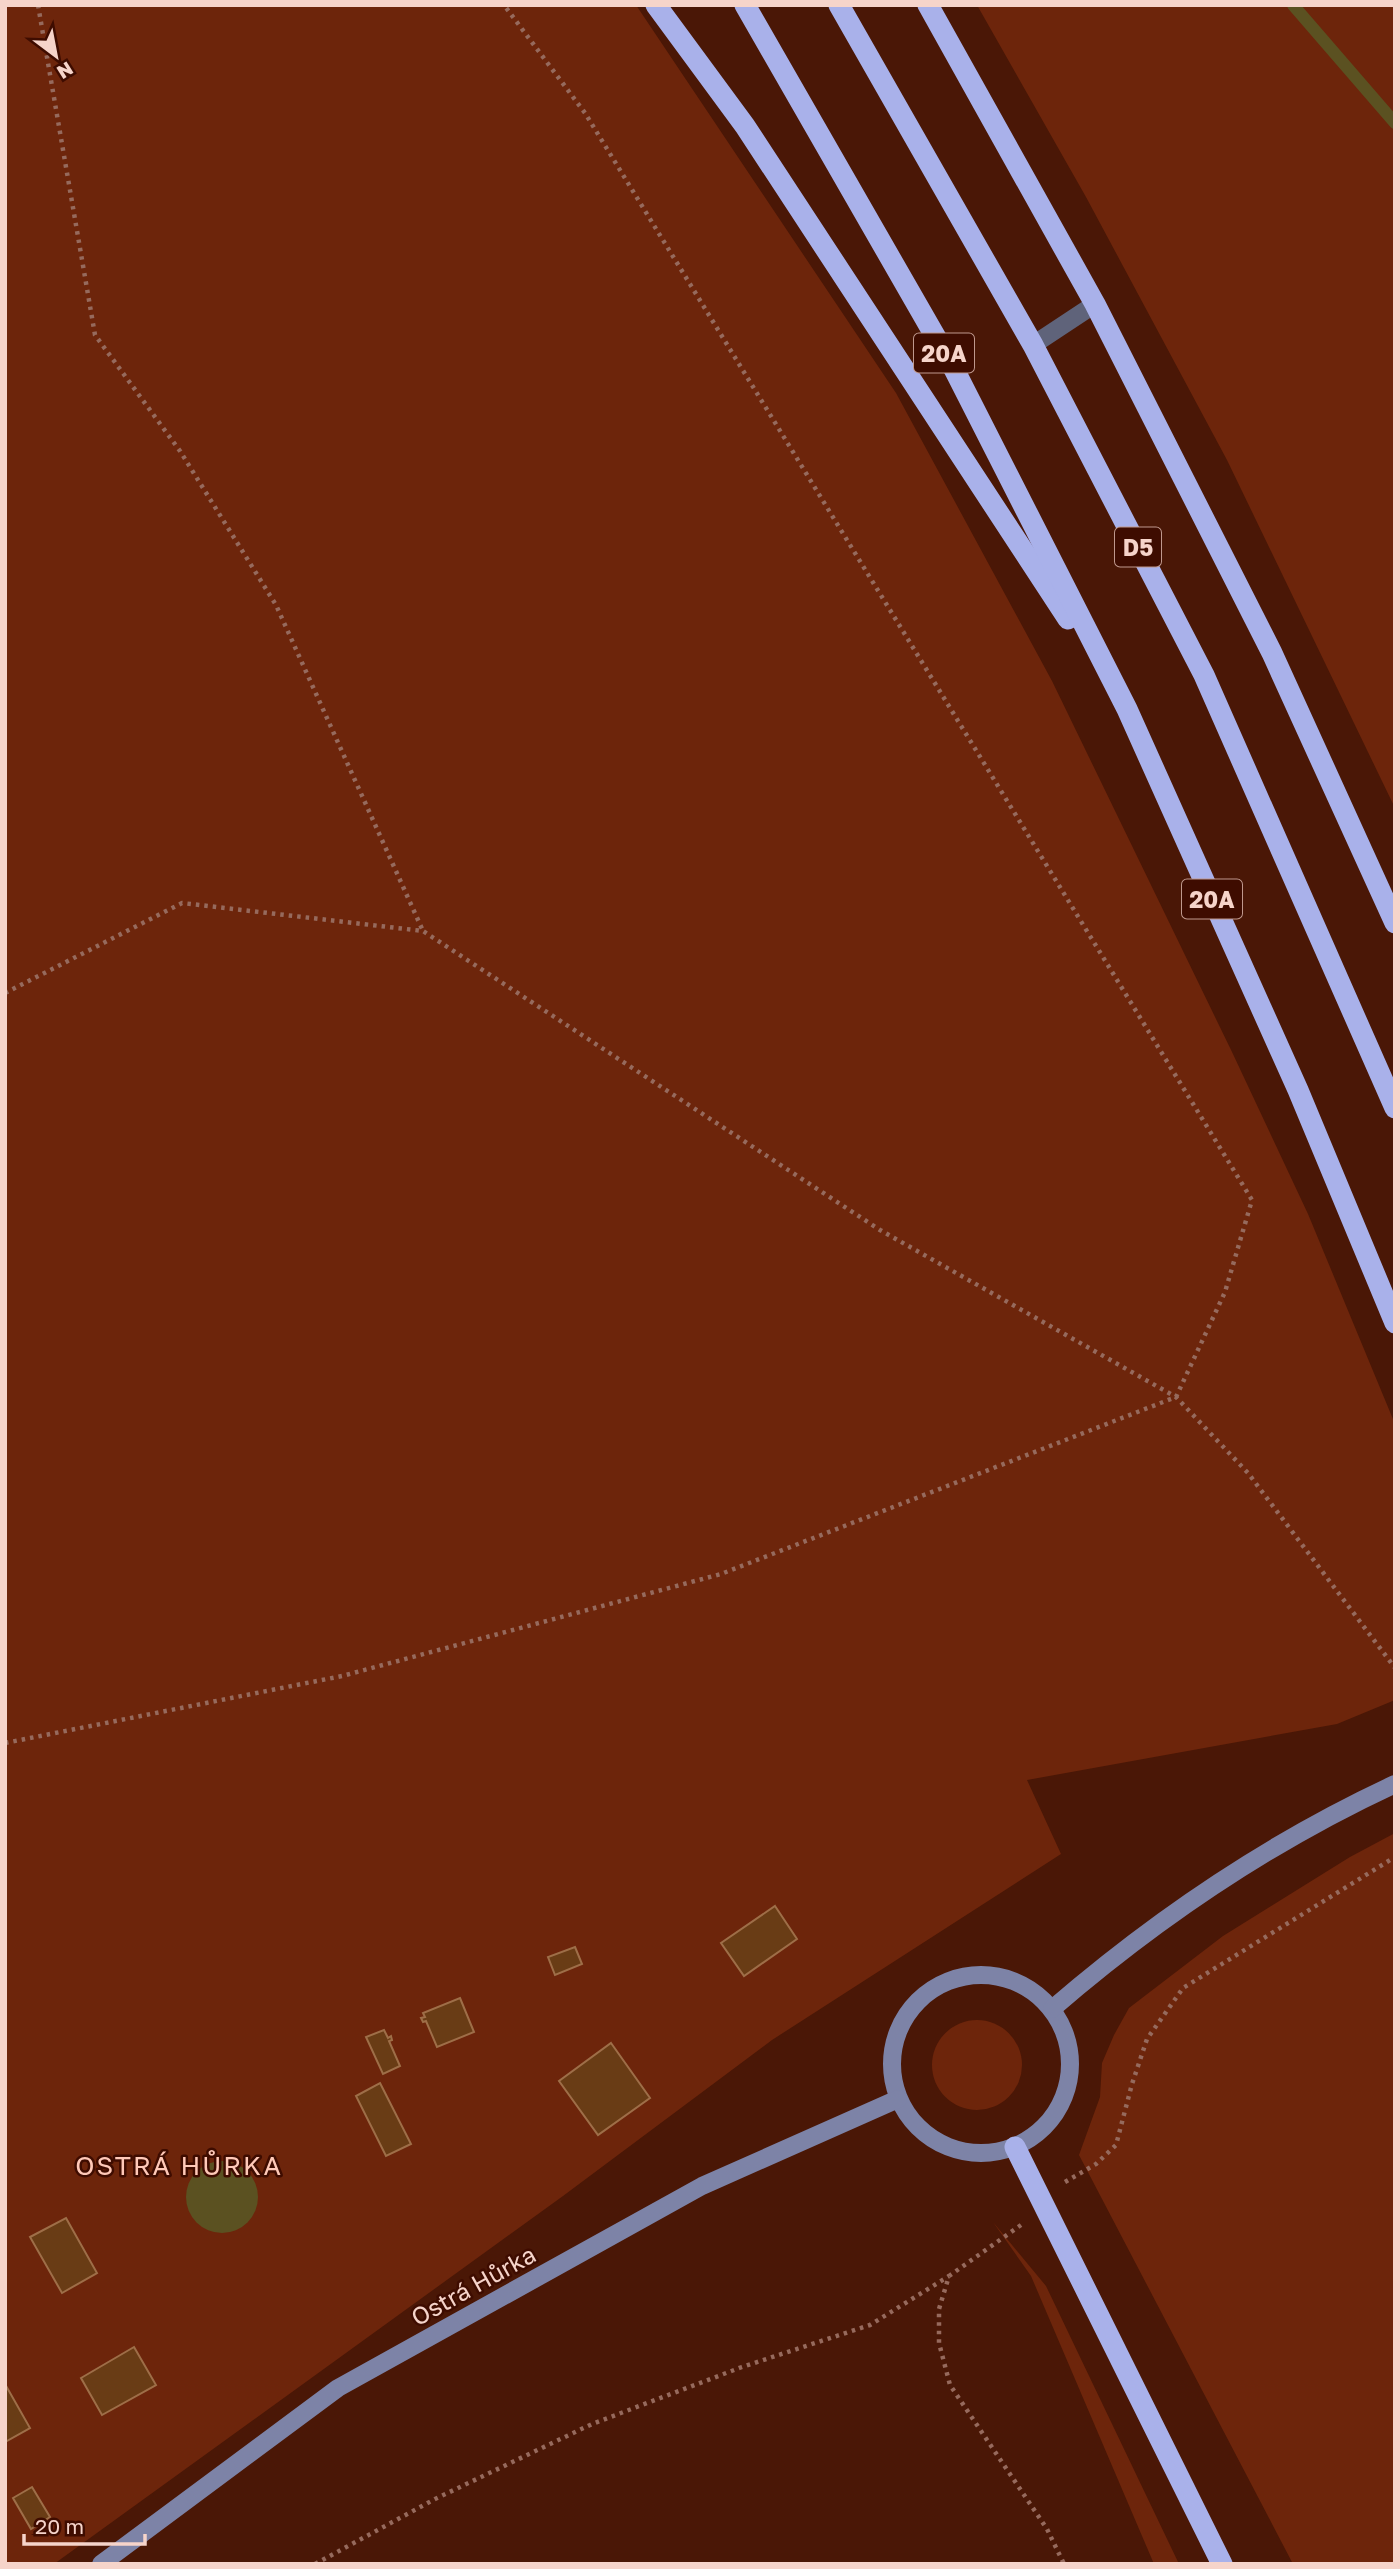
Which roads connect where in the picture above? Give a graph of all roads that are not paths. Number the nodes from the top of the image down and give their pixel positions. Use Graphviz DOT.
graph roads {
  1 [pos="656,5"];
  2 [pos="745,5"];
  3 [pos="839,5"];
  4 [pos="928,5"];
  5 [pos="1095,304"];
  6 [pos="1033,345"];
  7 [pos="1127,709"];
  8 [pos="1395,923"];
  9 [pos="1395,1108"];
  10 [pos="1395,1323"];
  11 [pos="1395,1784"];
  12 [pos="1052,2009"];
  13 [pos="898,2099"];
  14 [pos="1015,2147"];
  15 [pos="101,2564"];
  16 [pos="1222,2564"];
  1 -- 7 [label="highway"];
  2 -- 7 [label="highway, 20A"];
  3 -- 6 [label="highway, D5"];
  4 -- 5 [label="highway"];
  5 -- 6 [label="lane"];
  5 -- 8 [label="highway"];
  6 -- 9 [label="highway, D5"];
  7 -- 10 [label="highway, 20A"];
  11 -- 12 [label="main road"];
  12 -- 13 [label="main road"];
  12 -- 14 [label="main road"];
  13 -- 14 [label="main road"];
  13 -- 15 [label="main road, Ostrá Hůrka"];
  14 -- 16 [label="highway"];
}
